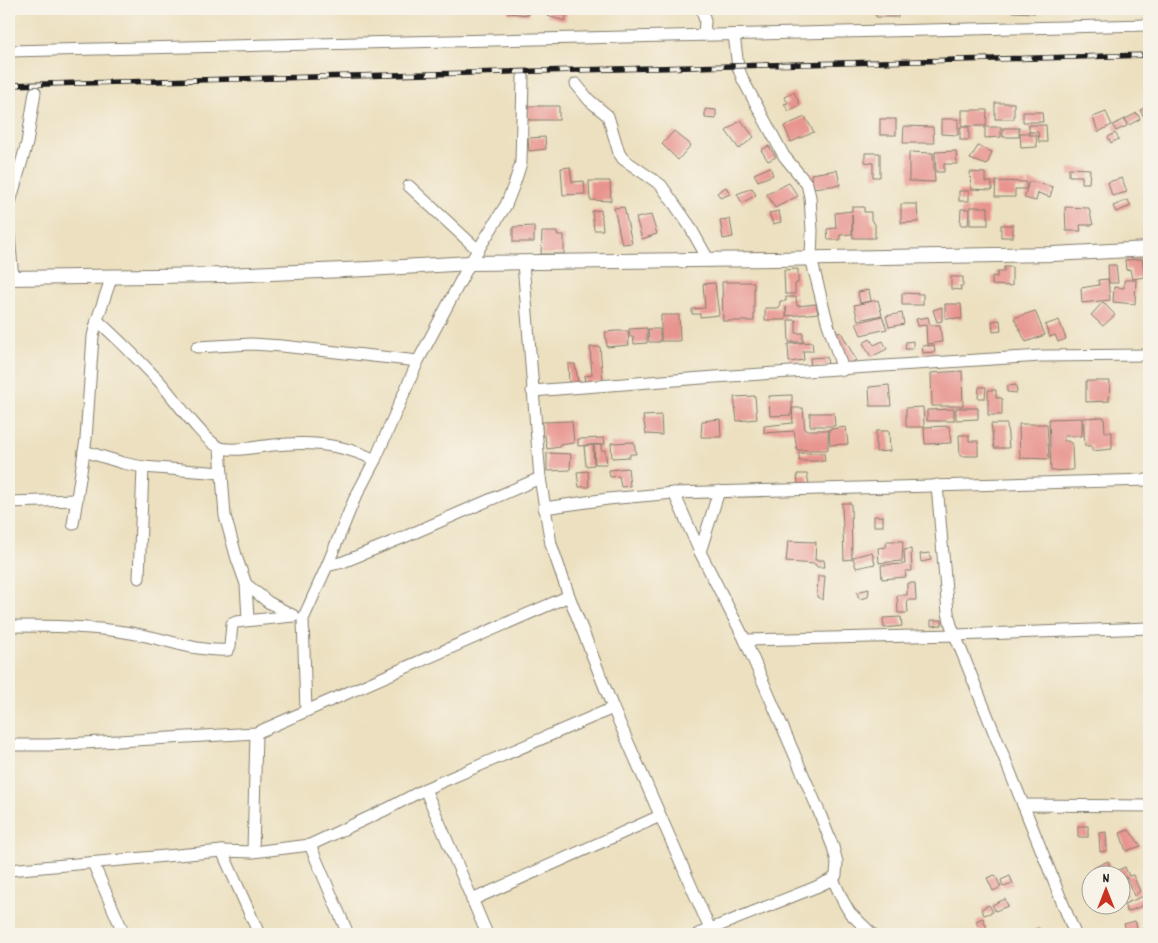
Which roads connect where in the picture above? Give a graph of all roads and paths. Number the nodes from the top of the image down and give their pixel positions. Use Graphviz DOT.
graph roads {
  1 [pos="702,9"];
  2 [pos="1149,25"];
  3 [pos="734,34"];
  4 [pos="704,35"];
  5 [pos="9,51"];
  6 [pos="523,78"];
  7 [pos="576,84"];
  8 [pos="36,92"];
  9 [pos="409,186"];
  10 [pos="9,206"];
  11 [pos="9,236"];
  12 [pos="1149,249"];
  13 [pos="478,250"];
  14 [pos="811,258"];
  15 [pos="709,260"];
  16 [pos="470,263"];
  17 [pos="523,263"];
  18 [pos="112,276"];
  19 [pos="11,278"];
  20 [pos="97,320"];
  21 [pos="197,347"];
  22 [pos="1149,355"];
  23 [pos="418,361"];
  24 [pos="843,370"];
  25 [pos="532,391"];
  26 [pos="220,448"];
  27 [pos="84,451"];
  28 [pos="375,460"];
  29 [pos="143,467"];
  30 [pos="222,473"];
  31 [pos="540,478"];
  32 [pos="1149,480"];
  33 [pos="937,485"];
  34 [pos="719,491"];
  35 [pos="674,493"];
  36 [pos="77,500"];
  37 [pos="9,502"];
  38 [pos="544,508"];
  39 [pos="73,524"];
  40 [pos="700,552"];
  41 [pos="327,566"];
  42 [pos="139,578"];
  43 [pos="246,584"];
  44 [pos="569,596"];
  45 [pos="298,617"];
  46 [pos="248,619"];
  47 [pos="9,626"];
  48 [pos="1149,628"];
  49 [pos="956,635"];
  50 [pos="745,640"];
  51 [pos="613,708"];
  52 [pos="306,711"];
  53 [pos="256,733"];
  54 [pos="9,745"];
  55 [pos="425,789"];
  56 [pos="1023,805"];
  57 [pos="1149,806"];
  58 [pos="660,816"];
  59 [pos="310,845"];
  60 [pos="222,851"];
  61 [pos="253,852"];
  62 [pos="93,863"];
  63 [pos="9,870"];
  64 [pos="833,878"];
  65 [pos="472,900"];
  66 [pos="710,929"];
  67 [pos="124,934"];
  68 [pos="259,934"];
  69 [pos="348,934"];
  70 [pos="487,934"];
  71 [pos="698,934"];
  72 [pos="872,934"];
  73 [pos="1075,934"];
  1 -- 4 [label="street"];
  2 -- 3 [label="street"];
  3 -- 4 [label="street"];
  3 -- 14 [label="street"];
  4 -- 5 [label="street"];
  6 -- 13 [label="street"];
  7 -- 15 [label="street"];
  8 -- 10 [label="street"];
  9 -- 13 [label="street"];
  11 -- 19 [label="street"];
  12 -- 14 [label="street"];
  13 -- 16 [label="street"];
  14 -- 15 [label="street"];
  14 -- 24 [label="street"];
  15 -- 17 [label="street"];
  16 -- 17 [label="street"];
  16 -- 18 [label="street"];
  16 -- 23 [label="street"];
  17 -- 25 [label="street"];
  18 -- 19 [label="street"];
  18 -- 20 [label="street"];
  20 -- 26 [label="street"];
  20 -- 27 [label="street"];
  21 -- 23 [label="street"];
  22 -- 24 [label="street"];
  23 -- 28 [label="street"];
  24 -- 25 [label="street"];
  25 -- 31 [label="street"];
  26 -- 28 [label="street"];
  26 -- 30 [label="street"];
  27 -- 29 [label="street"];
  27 -- 36 [label="street"];
  28 -- 41 [label="street"];
  29 -- 30 [label="street"];
  29 -- 42 [label="street"];
  30 -- 43 [label="street"];
  31 -- 38 [label="street"];
  31 -- 41 [label="street"];
  32 -- 33 [label="street"];
  33 -- 34 [label="street"];
  33 -- 49 [label="street"];
  34 -- 35 [label="street"];
  34 -- 40 [label="street"];
  35 -- 38 [label="street"];
  35 -- 40 [label="street"];
  36 -- 37 [label="street"];
  36 -- 39 [label="street"];
  38 -- 44 [label="street"];
  40 -- 50 [label="street"];
  41 -- 45 [label="street"];
  43 -- 45 [label="street"];
  43 -- 46 [label="street"];
  44 -- 51 [label="street"];
  44 -- 52 [label="street"];
  45 -- 46 [label="street"];
  45 -- 52 [label="street"];
  46 -- 47 [label="street"];
  48 -- 49 [label="street"];
  49 -- 50 [label="street"];
  49 -- 56 [label="street"];
  50 -- 64 [label="street"];
  51 -- 55 [label="street"];
  51 -- 58 [label="street"];
  52 -- 53 [label="street"];
  53 -- 54 [label="street"];
  53 -- 61 [label="street"];
  55 -- 59 [label="street"];
  55 -- 65 [label="street"];
  56 -- 57 [label="street"];
  56 -- 73 [label="street"];
  58 -- 65 [label="street"];
  58 -- 66 [label="street"];
  59 -- 61 [label="street"];
  59 -- 69 [label="street"];
  60 -- 61 [label="street"];
  60 -- 62 [label="street"];
  60 -- 68 [label="street"];
  62 -- 63 [label="street"];
  62 -- 67 [label="street"];
  64 -- 66 [label="street"];
  64 -- 72 [label="street"];
  65 -- 70 [label="street"];
  66 -- 71 [label="street"];
}
